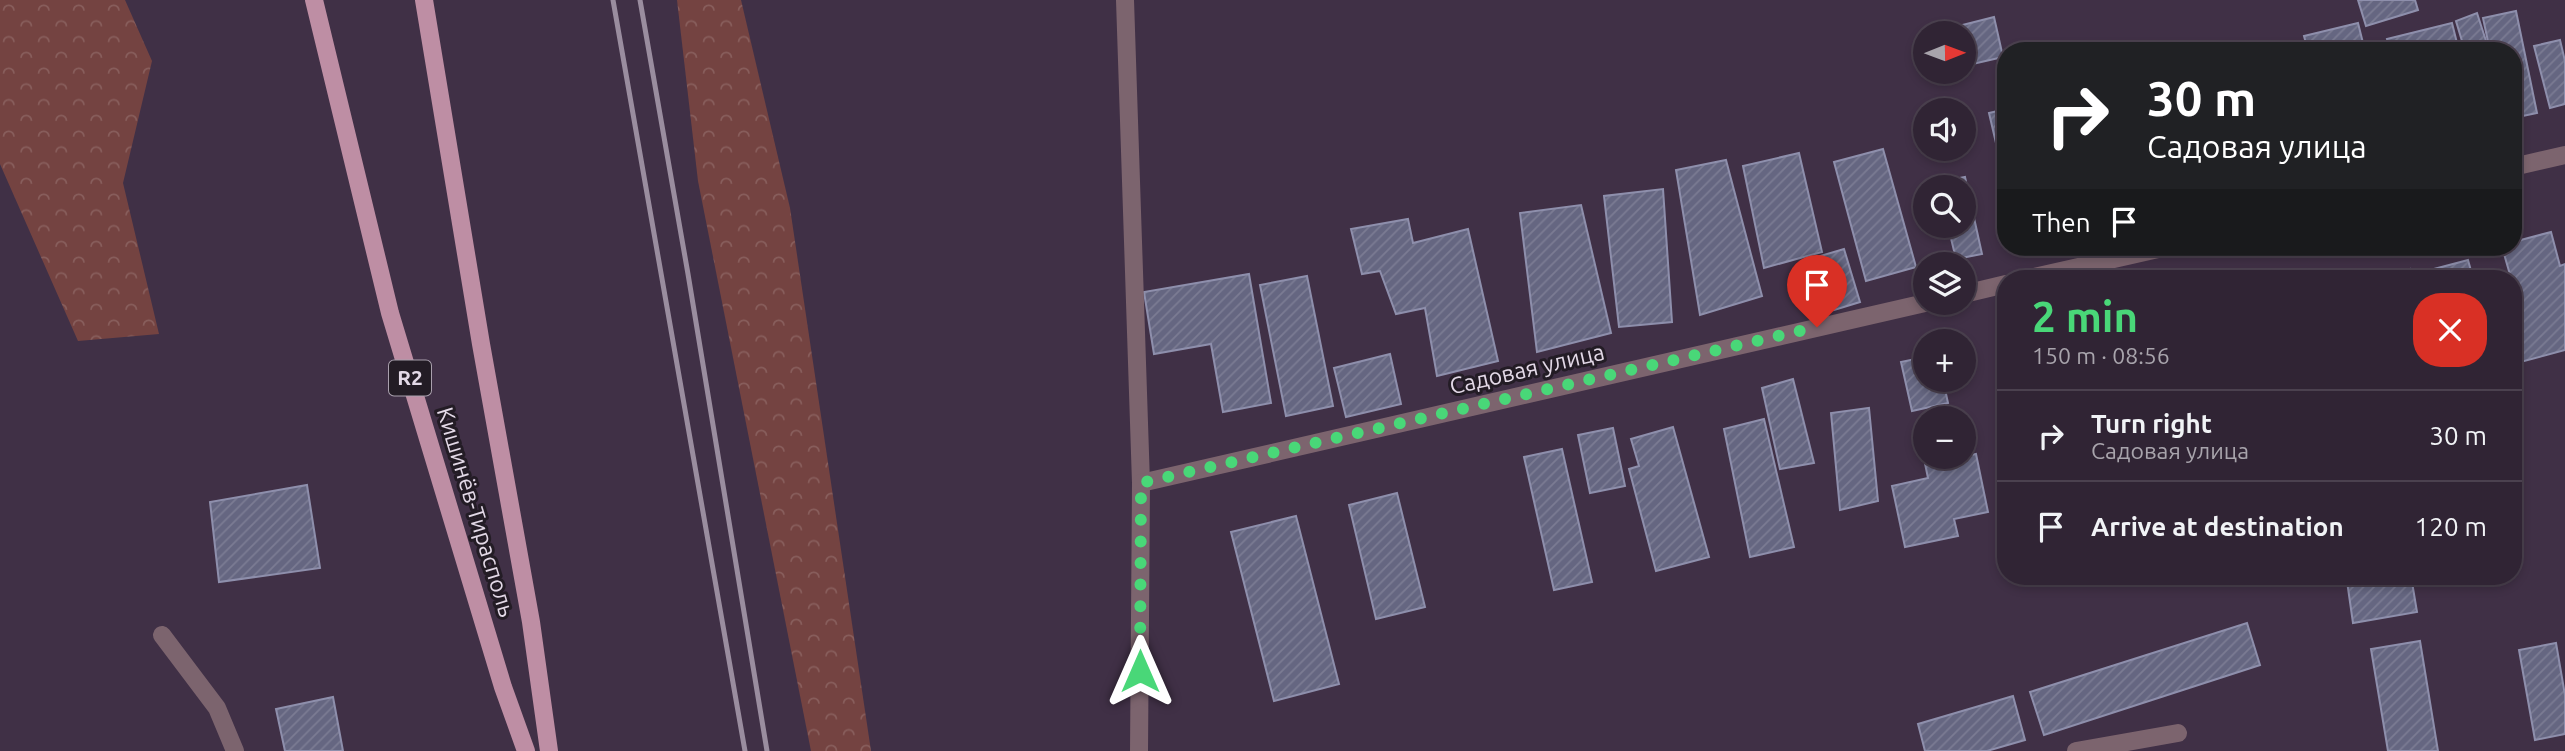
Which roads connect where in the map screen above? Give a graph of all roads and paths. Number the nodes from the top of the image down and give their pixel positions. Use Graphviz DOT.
graph roads {
  1 [pos="314,0"];
  2 [pos="424,0"];
  3 [pos="1125,0"];
  4 [pos="2565,155"];
  5 [pos="2522,165"];
  6 [pos="2128,256"];
  7 [pos="2066,270"];
  8 [pos="1997,286"];
  9 [pos="1976,291"];
  10 [pos="1913,306"];
  11 [pos="1141,483"];
  12 [pos="162,635"];
  13 [pos="2178,733"];
  14 [pos="235,751"];
  15 [pos="526,751"];
  16 [pos="550,751"];
  17 [pos="1139,751"];
  18 [pos="2076,751"];
  1 -- 15 [label="main road, Кишинёв-Тирасполь / R2"];
  2 -- 16 [label="main road, Кишинёв-Тирасполь"];
  3 -- 11 [label="street"];
  4 -- 5 [label="street"];
  6 -- 7 [label="street"];
  8 -- 9 [label="street"];
  10 -- 11 [label="street, Садовая улица"];
  11 -- 17 [label="street"];
  12 -- 14 [label="street"];
  13 -- 18 [label="street"];
}
